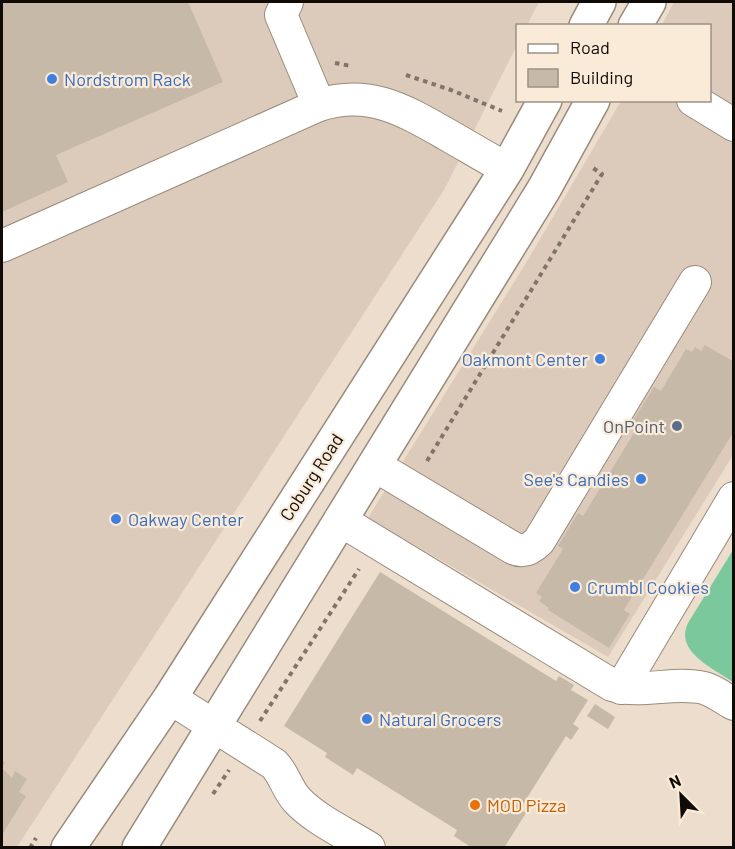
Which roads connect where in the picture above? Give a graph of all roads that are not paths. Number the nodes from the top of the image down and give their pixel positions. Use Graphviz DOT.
graph roads {
  1 [pos="599,2"];
  2 [pos="649,2"];
  3 [pos="281,6"];
  4 [pos="587,24"];
  5 [pos="636,24"];
  6 [pos="544,102"];
  7 [pos="593,102"];
  8 [pos="696,102"];
  9 [pos="319,105"];
  10 [pos="734,125"];
  11 [pos="507,169"];
  12 [pos="544,189"];
  13 [pos="2,246"];
  14 [pos="695,282"];
  15 [pos="374,465"];
  16 [pos="734,498"];
  17 [pos="340,520"];
  18 [pos="621,688"];
  19 [pos="170,698"];
  20 [pos="734,704"];
  21 [pos="213,727"];
  22 [pos="68,848"];
  23 [pos="139,848"];
  24 [pos="369,848"];
  1 -- 4 [label="main road"];
  2 -- 5 [label="main road"];
  3 -- 9 [label="lane"];
  6 -- 11 [label="main road, Coburg Road"];
  7 -- 12 [label="main road"];
  8 -- 10 [label="lane"];
  9 -- 11 [label="lane"];
  9 -- 13 [label="lane"];
  11 -- 12 [label="main road"];
  11 -- 19 [label="main road, Coburg Road"];
  12 -- 15 [label="main road"];
  14 -- 15 [label="lane"];
  15 -- 17 [label="main road"];
  16 -- 18 [label="lane"];
  17 -- 18 [label="lane"];
  17 -- 21 [label="main road"];
  18 -- 20 [label="lane"];
  19 -- 21 [label="lane"];
  19 -- 22 [label="main road, Coburg Road"];
  21 -- 23 [label="main road"];
  21 -- 24 [label="lane"];
}
